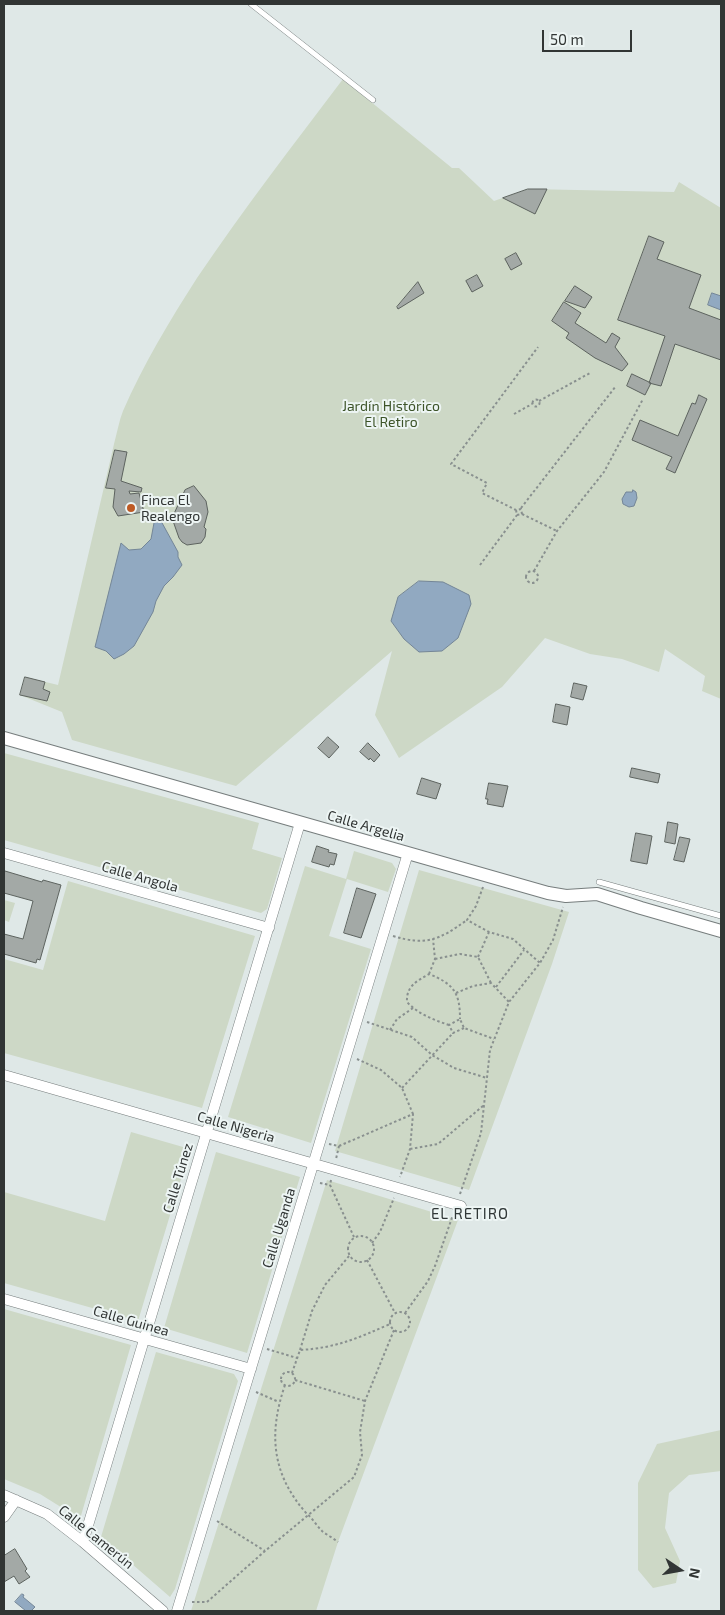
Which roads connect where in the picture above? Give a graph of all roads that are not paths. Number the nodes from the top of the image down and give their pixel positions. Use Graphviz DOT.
graph roads {
  1 [pos="250,4"];
  2 [pos="373,100"];
  3 [pos="4,738"];
  4 [pos="300,823"];
  5 [pos="4,852"];
  6 [pos="408,853"];
  7 [pos="599,882"];
  8 [pos="721,916"];
  9 [pos="268,928"];
  10 [pos="721,931"];
  11 [pos="4,1074"];
  12 [pos="207,1132"];
  13 [pos="313,1163"];
  14 [pos="459,1205"];
  15 [pos="4,1299"];
  16 [pos="144,1339"];
  17 [pos="251,1369"];
  18 [pos="4,1495"];
  19 [pos="16,1500"];
  20 [pos="4,1517"];
  21 [pos="83,1542"];
  22 [pos="178,1607"];
  23 [pos="163,1611"];
  1 -- 2 [label="lane"];
  3 -- 4 [label="street, Calle Argelia"];
  4 -- 6 [label="street, Calle Argelia"];
  4 -- 9 [label="street, Calle Túnez"];
  5 -- 9 [label="street, Calle Angola"];
  6 -- 10 [label="street, Calle Argelia"];
  6 -- 13 [label="street, Calle Uganda"];
  7 -- 8 [label="lane"];
  9 -- 12 [label="street, Calle Túnez"];
  11 -- 12 [label="street, Calle Nigeria"];
  12 -- 13 [label="street, Calle Nigeria"];
  12 -- 16 [label="street, Calle Túnez"];
  13 -- 14 [label="street, Calle Nigeria"];
  13 -- 17 [label="street, Calle Uganda"];
  15 -- 16 [label="street, Calle Guinea"];
  16 -- 17 [label="street, Calle Guinea"];
  16 -- 21 [label="street, Calle Túnez"];
  17 -- 22 [label="street, Calle Uganda"];
  18 -- 19 [label="street, Calle Camerún"];
  19 -- 20 [label="street"];
  19 -- 21 [label="street, Calle Camerún"];
  21 -- 23 [label="street, Calle Camerún"];
}
